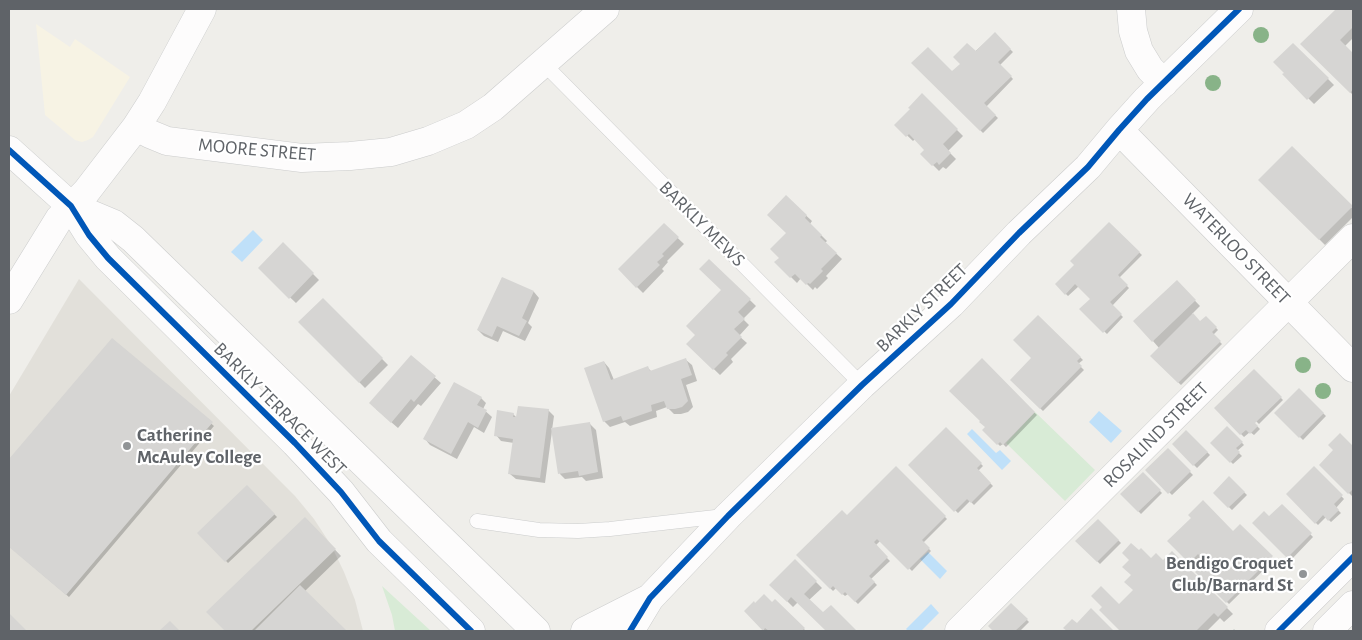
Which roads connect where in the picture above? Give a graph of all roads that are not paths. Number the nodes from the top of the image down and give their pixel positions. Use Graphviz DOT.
graph roads {
  1 [pos="202,9"];
  2 [pos="604,9"];
  3 [pos="1131,9"];
  4 [pos="1239,9"];
  5 [pos="543,63"];
  6 [pos="1164,83"];
  7 [pos="136,126"];
  8 [pos="1119,130"];
  9 [pos="9,150"];
  10 [pos="71,206"];
  11 [pos="1353,238"];
  12 [pos="9,300"];
  13 [pos="1289,302"];
  14 [pos="1353,368"];
  15 [pos="862,386"];
  16 [pos="728,516"];
  17 [pos="477,521"];
  18 [pos="1353,557"];
  19 [pos="650,598"];
  20 [pos="1353,605"];
  21 [pos="471,631"];
  22 [pos="536,631"];
  23 [pos="585,631"];
  24 [pos="630,631"];
  25 [pos="959,631"];
  26 [pos="1279,631"];
  27 [pos="1327,631"];
  1 -- 7 [label="street"];
  2 -- 5 [label="street, MOORE STREET"];
  3 -- 6 [label="street"];
  4 -- 6 [label="street, BARKLY STREET"];
  5 -- 7 [label="street, MOORE STREET"];
  5 -- 15 [label="lane, BARKLY MEWS"];
  6 -- 8 [label="street, BARKLY STREET"];
  7 -- 10 [label="street"];
  8 -- 13 [label="street, WATERLOO STREET"];
  8 -- 15 [label="street, BARKLY STREET"];
  9 -- 10 [label="street"];
  10 -- 12 [label="street"];
  10 -- 21 [label="street, BARKLY TERRACE WEST"];
  10 -- 22 [label="street, BARKLY TERRACE WEST"];
  11 -- 13 [label="street, ROSALIND STREET"];
  13 -- 14 [label="street, WATERLOO STREET"];
  13 -- 25 [label="street, ROSALIND STREET"];
  15 -- 16 [label="street, BARKLY STREET"];
  16 -- 17 [label="lane"];
  16 -- 19 [label="street, BARKLY STREET"];
  18 -- 26 [label="street"];
  19 -- 23 [label="street, BARKLY STREET"];
  19 -- 24 [label="street, BARKLY STREET"];
  20 -- 27 [label="street"];
}
